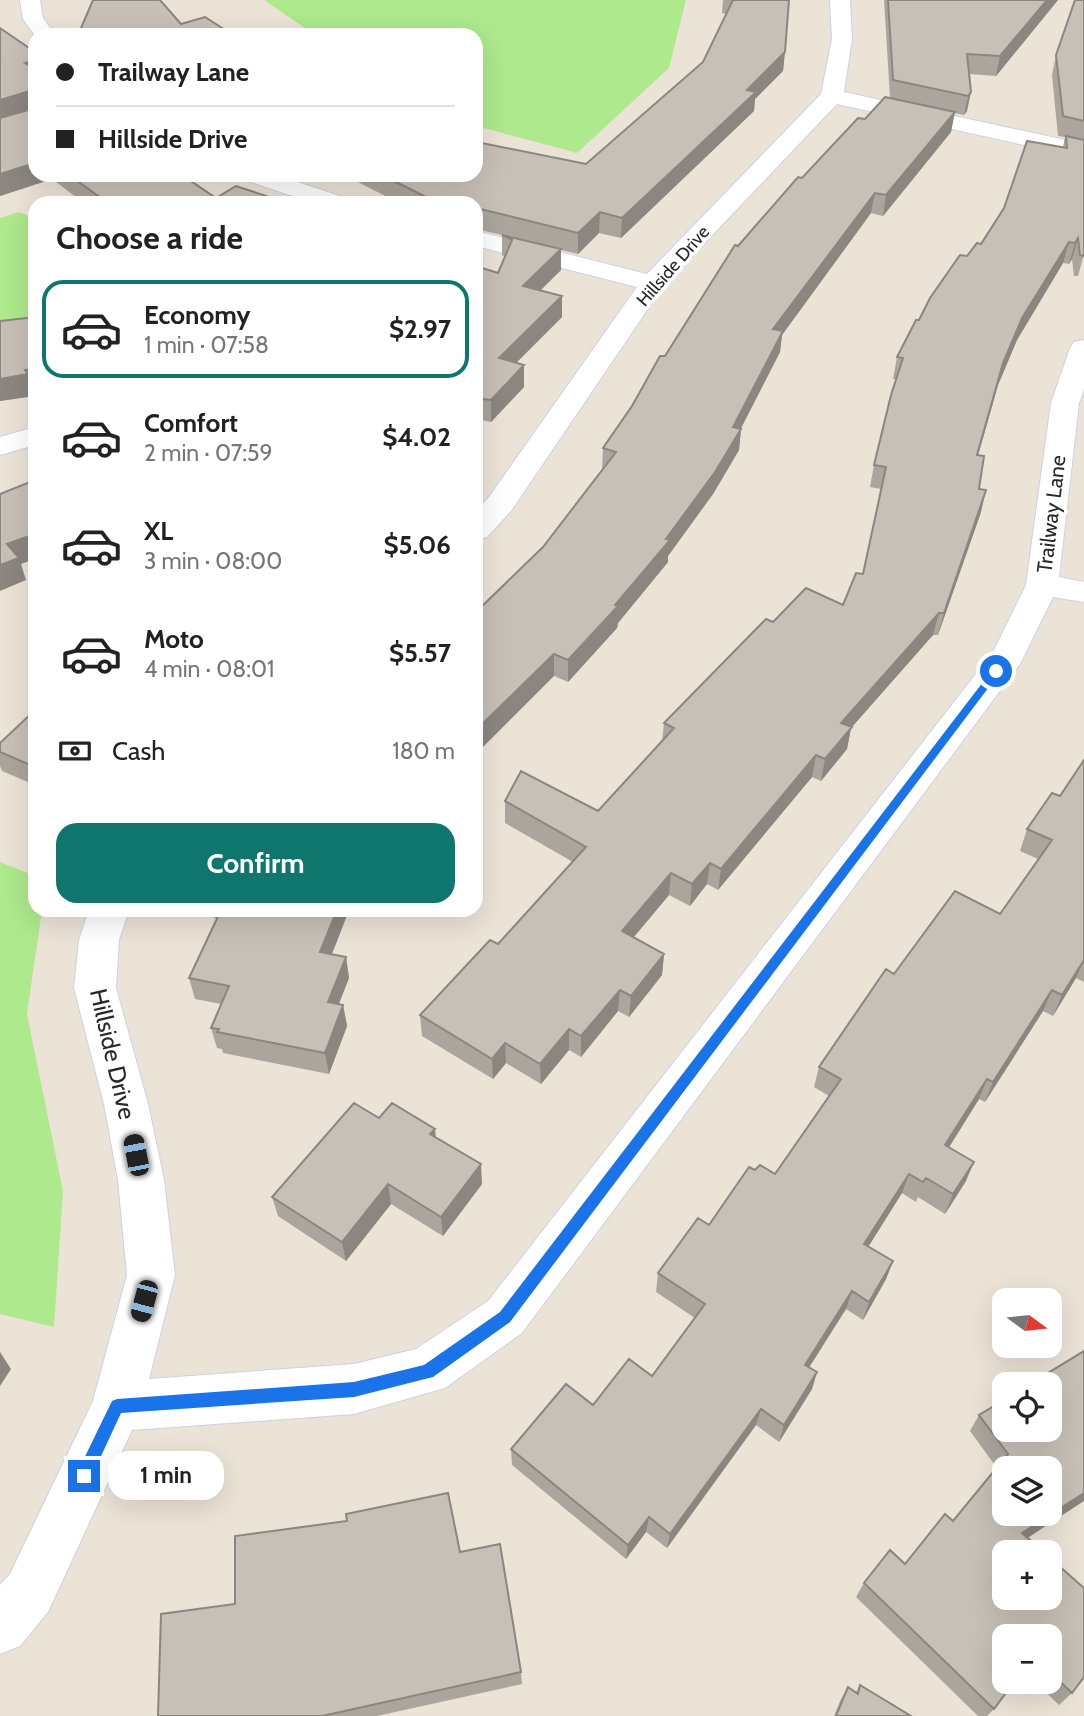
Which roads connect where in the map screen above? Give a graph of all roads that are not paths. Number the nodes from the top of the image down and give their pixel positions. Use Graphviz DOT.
graph roads {
  1 [pos="30,0"];
  2 [pos="841,0"];
  3 [pos="40,28"];
  4 [pos="832,96"];
  5 [pos="1084,151"];
  6 [pos="274,182"];
  7 [pos="316,196"];
  8 [pos="483,240"];
  9 [pos="653,283"];
  10 [pos="1084,348"];
  11 [pos="28,438"];
  12 [pos="0,446"];
  13 [pos="488,500"];
  14 [pos="1042,585"];
  15 [pos="1084,592"];
  16 [pos="107,917"];
  17 [pos="117,1406"];
  18 [pos="0,1626"];
  1 -- 3 [label="street"];
  2 -- 4 [label="street"];
  4 -- 5 [label="street"];
  4 -- 9 [label="street, Hillside Drive"];
  6 -- 7 [label="street"];
  8 -- 9 [label="street"];
  9 -- 13 [label="street, Hillside Drive"];
  10 -- 14 [label="street, Trailway Lane"];
  11 -- 12 [label="street"];
  14 -- 15 [label="street"];
  14 -- 17 [label="street, Trailway Lane"];
  16 -- 17 [label="street, Hillside Drive"];
  17 -- 18 [label="street, Hillside Drive"];
}
